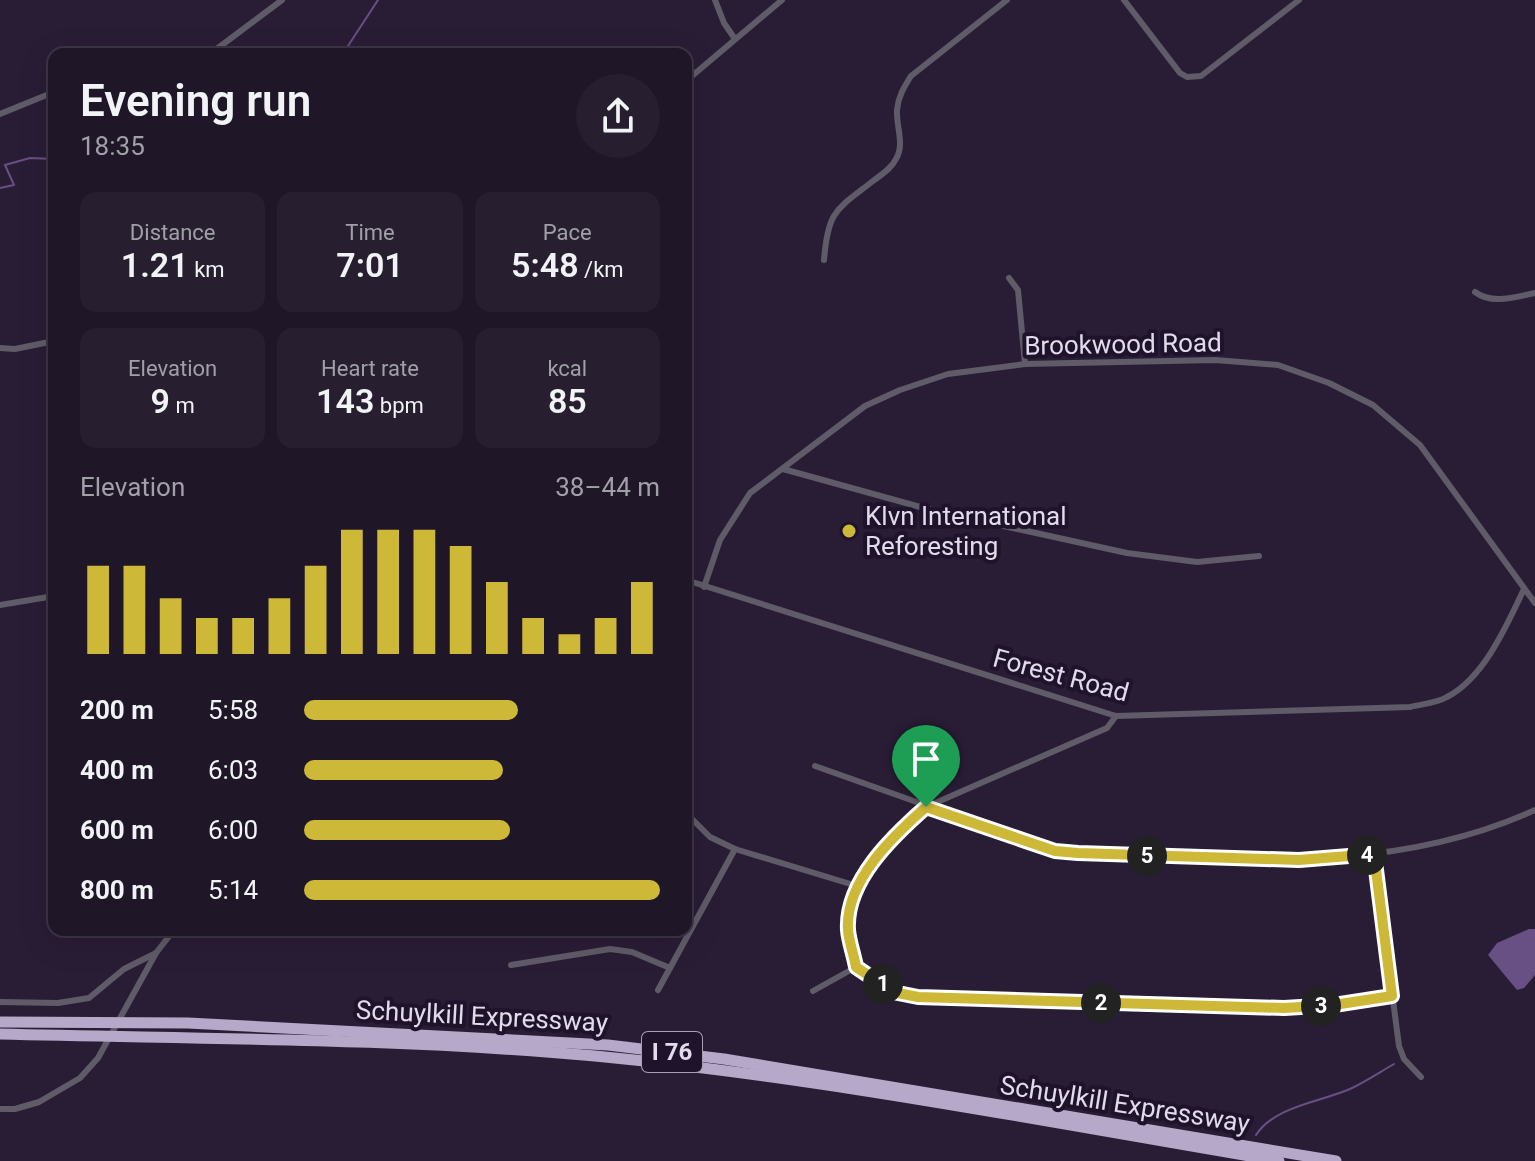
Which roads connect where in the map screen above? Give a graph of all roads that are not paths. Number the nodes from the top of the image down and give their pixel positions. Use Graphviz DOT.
graph roads {
  1 [pos="282,0"];
  2 [pos="715,0"];
  3 [pos="782,0"];
  4 [pos="1007,0"];
  5 [pos="1124,0"];
  6 [pos="1299,0"];
  7 [pos="735,39"];
  8 [pos="218,48"];
  9 [pos="692,76"];
  10 [pos="48,94"];
  11 [pos="0,114"];
  12 [pos="824,260"];
  13 [pos="1009,278"];
  14 [pos="1475,292"];
  15 [pos="1535,293"];
  16 [pos="48,342"];
  17 [pos="0,348"];
  18 [pos="1025,364"];
  19 [pos="783,469"];
  20 [pos="1259,556"];
  21 [pos="692,582"];
  22 [pos="704,587"];
  23 [pos="1524,589"];
  24 [pos="48,597"];
  25 [pos="1535,603"];
  26 [pos="0,605"];
  27 [pos="1116,716"];
  28 [pos="815,766"];
  29 [pos="926,807"];
  30 [pos="1535,810"];
  31 [pos="692,819"];
  32 [pos="735,849"];
  33 [pos="1374,854"];
  34 [pos="857,886"];
  35 [pos="692,928"];
  36 [pos="169,936"];
  37 [pos="687,936"];
  38 [pos="156,953"];
  39 [pos="511,965"];
  40 [pos="856,967"];
  41 [pos="670,968"];
  42 [pos="658,990"];
  43 [pos="813,991"];
  44 [pos="1392,996"];
  45 [pos="0,1002"];
  46 [pos="0,1022"];
  47 [pos="0,1034"];
  48 [pos="1421,1077"];
  49 [pos="0,1109"];
  50 [pos="1279,1161"];
  51 [pos="1336,1161"];
  1 -- 8 [label="street"];
  2 -- 7 [label="street"];
  3 -- 7 [label="street"];
  4 -- 12 [label="street"];
  5 -- 6 [label="street"];
  7 -- 9 [label="street"];
  10 -- 11 [label="street"];
  13 -- 18 [label="street"];
  14 -- 15 [label="street"];
  16 -- 17 [label="street"];
  18 -- 19 [label="street, Brookwood Road"];
  18 -- 23 [label="street, Brookwood Road"];
  19 -- 20 [label="street"];
  19 -- 22 [label="street, Brookwood Road"];
  21 -- 22 [label="street, Forest Road"];
  22 -- 27 [label="street, Forest Road"];
  23 -- 25 [label="street, Brookwood Road"];
  23 -- 27 [label="street, Forest Road"];
  24 -- 26 [label="street"];
  27 -- 29 [label="street"];
  28 -- 29 [label="street"];
  29 -- 33 [label="street"];
  29 -- 34 [label="street"];
  30 -- 33 [label="street"];
  31 -- 32 [label="street"];
  32 -- 34 [label="street"];
  32 -- 35 [label="street"];
  33 -- 44 [label="street"];
  34 -- 40 [label="street"];
  36 -- 38 [label="street"];
  37 -- 41 [label="street"];
  38 -- 45 [label="street"];
  38 -- 49 [label="street"];
  39 -- 41 [label="street"];
  40 -- 43 [label="street"];
  40 -- 44 [label="street"];
  41 -- 42 [label="street"];
  44 -- 48 [label="street"];
  46 -- 51 [label="highway, Schuylkill Expressway / I 76"];
  47 -- 50 [label="highway, Schuylkill Expressway / I 76"];
}
